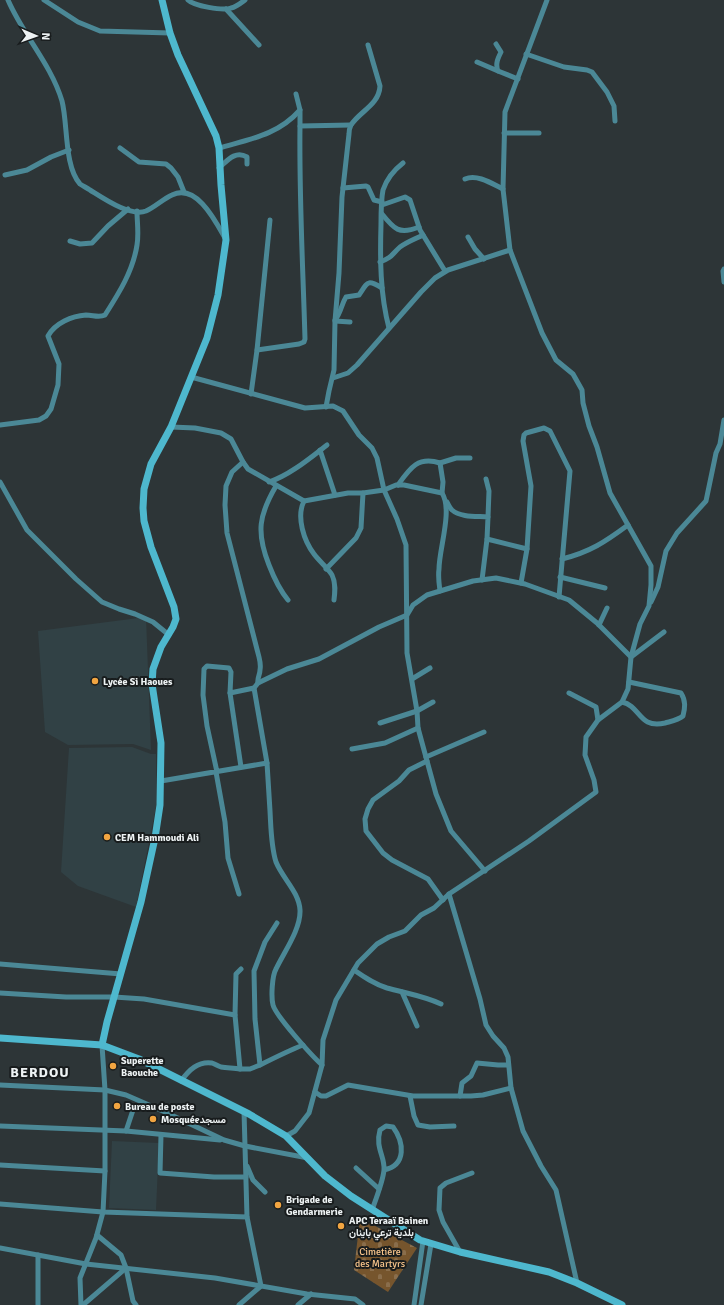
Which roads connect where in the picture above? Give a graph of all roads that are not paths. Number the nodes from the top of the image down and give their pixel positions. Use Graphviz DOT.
graph roads {
  1 [pos="8,0"];
  2 [pos="44,0"];
  3 [pos="162,0"];
  4 [pos="188,0"];
  5 [pos="245,0"];
  6 [pos="547,0"];
  7 [pos="226,9"];
  8 [pos="170,33"];
  9 [pos="496,44"];
  10 [pos="259,45"];
  11 [pos="368,45"];
  12 [pos="526,54"];
  13 [pos="477,62"];
  14 [pos="498,71"];
  15 [pos="518,79"];
  16 [pos="296,94"];
  17 [pos="300,110"];
  18 [pos="615,121"];
  19 [pos="351,125"];
  20 [pos="300,126"];
  21 [pos="504,133"];
  22 [pos="539,133"];
  23 [pos="120,148"];
  24 [pos="219,148"];
  25 [pos="69,150"];
  26 [pos="402,162"];
  27 [pos="247,164"];
  28 [pos="219,168"];
  29 [pos="5,176"];
  30 [pos="464,179"];
  31 [pos="343,188"];
  32 [pos="503,189"];
  33 [pos="184,192"];
  34 [pos="382,204"];
  35 [pos="128,209"];
  36 [pos="137,211"];
  37 [pos="382,214"];
  38 [pos="270,220"];
  39 [pos="419,227"];
  40 [pos="423,235"];
  41 [pos="468,237"];
  42 [pos="226,240"];
  43 [pos="70,241"];
  44 [pos="510,250"];
  45 [pos="484,258"];
  46 [pos="380,262"];
  47 [pos="724,269"];
  48 [pos="445,271"];
  49 [pos="724,282"];
  50 [pos="382,288"];
  51 [pos="335,321"];
  52 [pos="350,322"];
  53 [pos="389,328"];
  54 [pos="257,350"];
  55 [pos="191,377"];
  56 [pos="333,378"];
  57 [pos="251,394"];
  58 [pos="326,407"];
  59 [pos="724,420"];
  60 [pos="0,425"];
  61 [pos="170,426"];
  62 [pos="327,445"];
  63 [pos="320,450"];
  64 [pos="470,458"];
  65 [pos="243,462"];
  66 [pos="440,463"];
  67 [pos="486,479"];
  68 [pos="0,482"];
  69 [pos="269,482"];
  70 [pos="398,485"];
  71 [pos="276,486"];
  72 [pos="384,490"];
  73 [pos="362,492"];
  74 [pos="442,493"];
  75 [pos="335,495"];
  76 [pos="445,499"];
  77 [pos="304,501"];
  78 [pos="488,517"];
  79 [pos="628,525"];
  80 [pos="487,539"];
  81 [pos="527,549"];
  82 [pos="562,560"];
  83 [pos="326,569"];
  84 [pos="560,578"];
  85 [pos="482,580"];
  86 [pos="521,583"];
  87 [pos="605,588"];
  88 [pos="440,591"];
  89 [pos="559,597"];
  90 [pos="288,600"];
  91 [pos="334,600"];
  92 [pos="649,606"];
  93 [pos="607,608"];
  94 [pos="407,615"];
  95 [pos="599,625"];
  96 [pos="664,632"];
  97 [pos="169,635"];
  98 [pos="631,657"];
  99 [pos="430,668"];
  100 [pos="412,679"];
  101 [pos="629,682"];
  102 [pos="258,683"];
  103 [pos="254,688"];
  104 [pos="230,693"];
  105 [pos="568,693"];
  106 [pos="433,702"];
  107 [pos="622,702"];
  108 [pos="417,710"];
  109 [pos="598,720"];
  110 [pos="380,723"];
  111 [pos="418,728"];
  112 [pos="484,732"];
  113 [pos="352,749"];
  114 [pos="426,759"];
  115 [pos="267,763"];
  116 [pos="242,767"];
  117 [pos="216,772"];
  118 [pos="161,781"];
  119 [pos="485,871"];
  120 [pos="239,894"];
  121 [pos="449,894"];
  122 [pos="443,900"];
  123 [pos="277,923"];
  124 [pos="0,964"];
  125 [pos="241,969"];
  126 [pos="354,970"];
  127 [pos="121,974"];
  128 [pos="402,992"];
  129 [pos="0,993"];
  130 [pos="114,997"];
  131 [pos="441,1004"];
  132 [pos="235,1015"];
  133 [pos="417,1026"];
  134 [pos="0,1038"];
  135 [pos="102,1045"];
  136 [pos="303,1045"];
  137 [pos="260,1064"];
  138 [pos="508,1065"];
  139 [pos="322,1066"];
  140 [pos="240,1069"];
  141 [pos="181,1080"];
  142 [pos="0,1085"];
  143 [pos="511,1088"];
  144 [pos="105,1090"];
  145 [pos="315,1092"];
  146 [pos="410,1096"];
  147 [pos="460,1096"];
  148 [pos="134,1107"];
  149 [pos="244,1112"];
  150 [pos="0,1126"];
  151 [pos="454,1126"];
  152 [pos="105,1130"];
  153 [pos="126,1131"];
  154 [pos="161,1135"];
  155 [pos="286,1136"];
  156 [pos="224,1140"];
  157 [pos="245,1146"];
  158 [pos="308,1158"];
  159 [pos="245,1163"];
  160 [pos="0,1165"];
  161 [pos="356,1168"];
  162 [pos="384,1170"];
  163 [pos="105,1171"];
  164 [pos="472,1173"];
  165 [pos="246,1177"];
  166 [pos="379,1188"];
  167 [pos="265,1192"];
  168 [pos="0,1204"];
  169 [pos="372,1210"];
  170 [pos="103,1212"];
  171 [pos="247,1217"];
  172 [pos="97,1235"];
  173 [pos="427,1243"];
  174 [pos="0,1248"];
  175 [pos="460,1252"];
  176 [pos="38,1255"];
  177 [pos="86,1264"];
  178 [pos="126,1268"];
  179 [pos="577,1283"];
  180 [pos="261,1286"];
  181 [pos="311,1294"];
  182 [pos="38,1305"];
  183 [pos="82,1305"];
  184 [pos="136,1305"];
  185 [pos="239,1305"];
  186 [pos="298,1305"];
  187 [pos="363,1305"];
  188 [pos="414,1305"];
  189 [pos="421,1305"];
  190 [pos="622,1305"];
  1 -- 25 [label="street"];
  2 -- 8 [label="street"];
  3 -- 8 [label="main road"];
  4 -- 7 [label="street"];
  5 -- 7 [label="street"];
  6 -- 12 [label="street"];
  7 -- 10 [label="street"];
  8 -- 24 [label="main road"];
  9 -- 14 [label="street"];
  11 -- 19 [label="street"];
  12 -- 15 [label="street"];
  12 -- 18 [label="street"];
  13 -- 14 [label="street"];
  14 -- 15 [label="street"];
  15 -- 21 [label="street"];
  16 -- 17 [label="street"];
  17 -- 20 [label="street"];
  17 -- 24 [label="street"];
  19 -- 20 [label="street"];
  19 -- 31 [label="street"];
  20 -- 54 [label="street"];
  21 -- 22 [label="street"];
  21 -- 32 [label="street"];
  23 -- 33 [label="street"];
  24 -- 28 [label="main road"];
  25 -- 29 [label="street"];
  25 -- 35 [label="street"];
  26 -- 34 [label="street"];
  27 -- 28 [label="street"];
  28 -- 42 [label="main road"];
  30 -- 32 [label="street"];
  31 -- 34 [label="street"];
  31 -- 51 [label="street"];
  32 -- 44 [label="street"];
  33 -- 36 [label="street"];
  33 -- 42 [label="street"];
  34 -- 37 [label="street"];
  34 -- 39 [label="street"];
  35 -- 36 [label="street"];
  35 -- 43 [label="street"];
  36 -- 60 [label="street"];
  37 -- 39 [label="street"];
  37 -- 46 [label="street"];
  38 -- 54 [label="street"];
  39 -- 40 [label="street"];
  40 -- 46 [label="street"];
  40 -- 48 [label="street"];
  41 -- 45 [label="street"];
  42 -- 55 [label="main road"];
  44 -- 45 [label="street"];
  44 -- 79 [label="street"];
  45 -- 48 [label="street"];
  46 -- 50 [label="street"];
  47 -- 49 [label="street"];
  48 -- 53 [label="street"];
  50 -- 51 [label="street"];
  50 -- 53 [label="street"];
  51 -- 52 [label="street"];
  51 -- 56 [label="street"];
  53 -- 56 [label="street"];
  54 -- 57 [label="street"];
  55 -- 57 [label="street"];
  55 -- 61 [label="main road"];
  56 -- 58 [label="street"];
  57 -- 58 [label="street"];
  58 -- 72 [label="street"];
  59 -- 92 [label="street"];
  61 -- 65 [label="street"];
  61 -- 97 [label="main road"];
  62 -- 63 [label="street"];
  63 -- 69 [label="street"];
  63 -- 75 [label="street"];
  64 -- 66 [label="street"];
  65 -- 69 [label="street"];
  65 -- 102 [label="street"];
  66 -- 70 [label="street"];
  66 -- 74 [label="street"];
  67 -- 78 [label="street"];
  68 -- 97 [label="street"];
  69 -- 71 [label="street"];
  70 -- 72 [label="street"];
  70 -- 74 [label="street"];
  71 -- 77 [label="street"];
  71 -- 90 [label="street"];
  72 -- 73 [label="street"];
  72 -- 94 [label="street"];
  73 -- 75 [label="street"];
  73 -- 83 [label="street"];
  74 -- 76 [label="street"];
  75 -- 77 [label="street"];
  76 -- 78 [label="street"];
  76 -- 88 [label="street"];
  77 -- 83 [label="street"];
  78 -- 80 [label="street"];
  79 -- 82 [label="street"];
  79 -- 92 [label="street"];
  80 -- 81 [label="street"];
  80 -- 85 [label="street"];
  81 -- 82 [label="street"];
  81 -- 86 [label="street"];
  82 -- 84 [label="street"];
  83 -- 91 [label="street"];
  84 -- 87 [label="street"];
  84 -- 89 [label="street"];
  85 -- 86 [label="street"];
  85 -- 88 [label="street"];
  86 -- 89 [label="street"];
  88 -- 94 [label="street"];
  89 -- 95 [label="street"];
  92 -- 98 [label="street"];
  93 -- 95 [label="street"];
  94 -- 100 [label="street"];
  94 -- 102 [label="street"];
  95 -- 98 [label="street"];
  96 -- 98 [label="street"];
  97 -- 118 [label="main road"];
  98 -- 101 [label="street"];
  99 -- 100 [label="street"];
  100 -- 108 [label="street"];
  101 -- 107 [label="street"];
  101 -- 107 [label="street"];
  102 -- 103 [label="street"];
  103 -- 104 [label="street"];
  103 -- 115 [label="street"];
  104 -- 116 [label="street"];
  104 -- 117 [label="street"];
  105 -- 109 [label="street"];
  106 -- 108 [label="street"];
  107 -- 109 [label="street"];
  108 -- 110 [label="street"];
  108 -- 111 [label="street"];
  109 -- 119 [label="street"];
  111 -- 113 [label="street"];
  111 -- 114 [label="street"];
  112 -- 114 [label="street"];
  114 -- 119 [label="street"];
  114 -- 122 [label="street"];
  115 -- 116 [label="street"];
  115 -- 136 [label="street"];
  116 -- 117 [label="street"];
  117 -- 118 [label="street"];
  117 -- 120 [label="street"];
  118 -- 127 [label="main road"];
  119 -- 121 [label="street"];
  121 -- 122 [label="street"];
  121 -- 138 [label="street"];
  122 -- 126 [label="street"];
  123 -- 137 [label="street"];
  124 -- 127 [label="street"];
  125 -- 132 [label="street"];
  126 -- 128 [label="street"];
  126 -- 139 [label="street"];
  127 -- 130 [label="main road"];
  128 -- 131 [label="street"];
  128 -- 133 [label="street"];
  129 -- 130 [label="street"];
  130 -- 132 [label="street"];
  130 -- 135 [label="main road"];
  132 -- 140 [label="street"];
  134 -- 135 [label="main road"];
  135 -- 141 [label="main road"];
  135 -- 144 [label="street"];
  136 -- 137 [label="street"];
  136 -- 139 [label="street"];
  137 -- 140 [label="street"];
  138 -- 143 [label="street"];
  138 -- 147 [label="street"];
  139 -- 145 [label="street"];
  140 -- 141 [label="street"];
  141 -- 149 [label="main road"];
  142 -- 144 [label="street"];
  143 -- 147 [label="street"];
  143 -- 179 [label="street"];
  144 -- 152 [label="street"];
  144 -- 156 [label="street"];
  145 -- 146 [label="street"];
  145 -- 155 [label="street"];
  146 -- 147 [label="street"];
  146 -- 151 [label="street"];
  148 -- 153 [label="street"];
  149 -- 155 [label="main road"];
  149 -- 157 [label="street"];
  150 -- 152 [label="street"];
  152 -- 153 [label="street"];
  152 -- 163 [label="street"];
  153 -- 154 [label="street"];
  154 -- 156 [label="street"];
  154 -- 165 [label="street"];
  155 -- 158 [label="main road"];
  156 -- 157 [label="street"];
  157 -- 158 [label="street"];
  157 -- 159 [label="street"];
  158 -- 169 [label="main road"];
  159 -- 165 [label="street"];
  159 -- 167 [label="street"];
  160 -- 163 [label="street"];
  161 -- 166 [label="street"];
  162 -- 162 [label="street"];
  162 -- 166 [label="street"];
  163 -- 170 [label="street"];
  164 -- 175 [label="street"];
  165 -- 171 [label="street"];
  166 -- 169 [label="street"];
  168 -- 170 [label="street"];
  169 -- 173 [label="main road"];
  170 -- 171 [label="street"];
  170 -- 172 [label="street"];
  171 -- 180 [label="street"];
  172 -- 177 [label="street"];
  172 -- 178 [label="street"];
  173 -- 175 [label="main road"];
  173 -- 188 [label="street"];
  173 -- 189 [label="street"];
  174 -- 176 [label="street"];
  175 -- 179 [label="main road"];
  176 -- 177 [label="street"];
  176 -- 182 [label="street"];
  177 -- 178 [label="street"];
  177 -- 183 [label="street"];
  178 -- 180 [label="street"];
  178 -- 183 [label="street"];
  178 -- 184 [label="street"];
  179 -- 190 [label="main road"];
  180 -- 181 [label="street"];
  180 -- 185 [label="street"];
  181 -- 186 [label="street"];
  181 -- 187 [label="street"];
}
